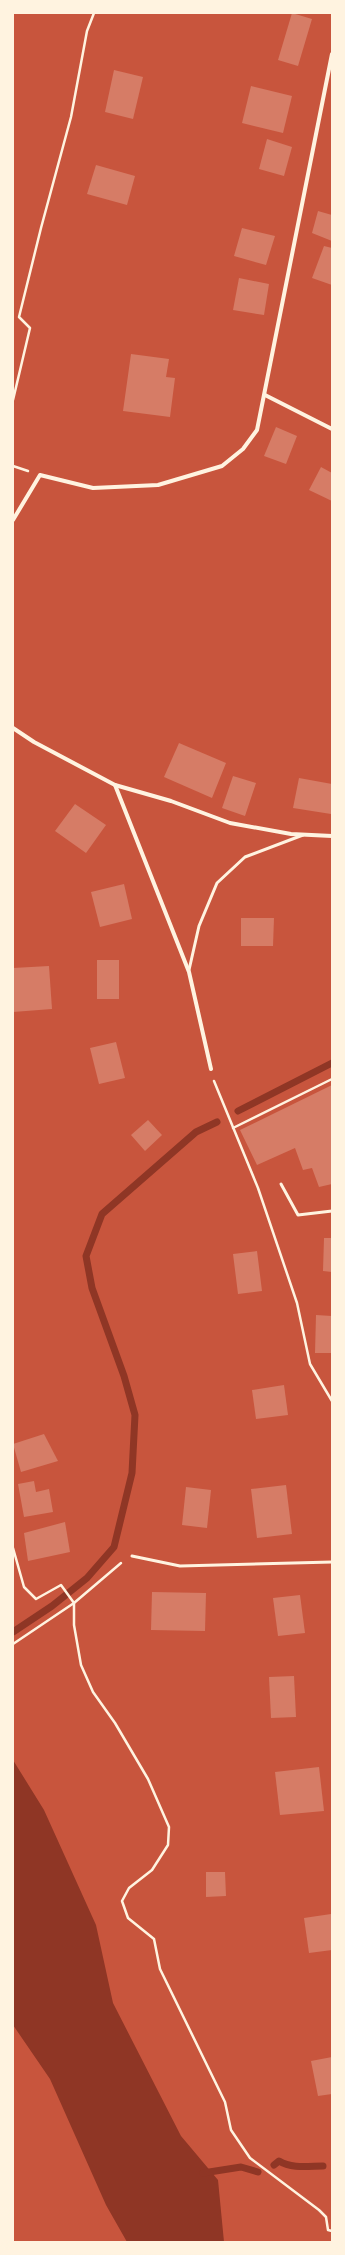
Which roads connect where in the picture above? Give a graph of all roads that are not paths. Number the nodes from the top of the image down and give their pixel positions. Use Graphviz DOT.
graph roads {
  1 [pos="332,54"];
  2 [pos="265,395"];
  3 [pos="332,429"];
  4 [pos="13,520"];
  5 [pos="13,728"];
  6 [pos="115,785"];
  7 [pos="303,835"];
  8 [pos="332,836"];
  9 [pos="188,972"];
  10 [pos="211,1069"];
  11 [pos="281,1184"];
  12 [pos="332,1211"];
  13 [pos="132,1556"];
  14 [pos="332,1562"];
  1 -- 2 [label="street"];
  2 -- 3 [label="street"];
  2 -- 4 [label="street"];
  5 -- 6 [label="street"];
  6 -- 7 [label="street"];
  6 -- 9 [label="street"];
  7 -- 8 [label="street"];
  7 -- 9 [label="lane"];
  9 -- 10 [label="street"];
  11 -- 12 [label="lane"];
  13 -- 14 [label="lane"];
}
